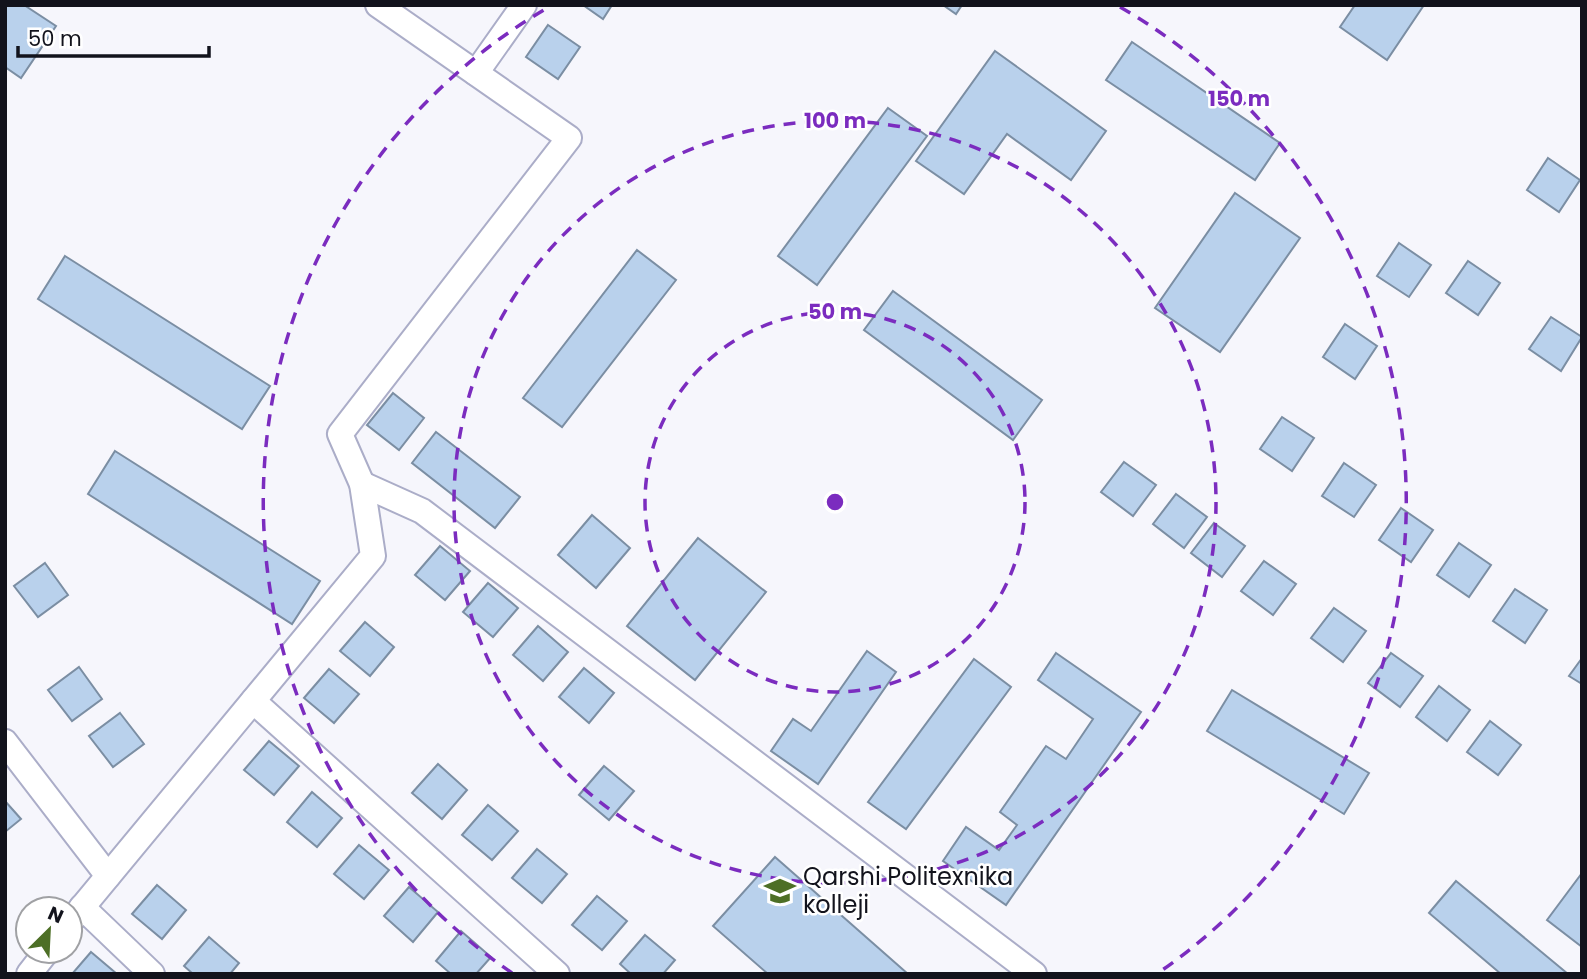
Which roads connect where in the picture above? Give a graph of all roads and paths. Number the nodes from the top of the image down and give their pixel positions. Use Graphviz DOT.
graph roads {
  1 [pos="378,5"];
  2 [pos="524,5"];
  3 [pos="476,73"];
  4 [pos="362,484"];
  5 [pos="253,701"];
  6 [pos="5,742"];
  7 [pos="108,876"];
  8 [pos="84,905"];
  9 [pos="84,921"];
  10 [pos="152,974"];
  11 [pos="557,974"];
  12 [pos="1034,974"];
  1 -- 3 [label="street"];
  2 -- 3 [label="street"];
  3 -- 4 [label="street"];
  4 -- 5 [label="street"];
  4 -- 12 [label="street"];
  5 -- 7 [label="street"];
  5 -- 11 [label="street"];
  6 -- 7 [label="street"];
  7 -- 8 [label="street"];
  9 -- 10 [label="street"];
}
